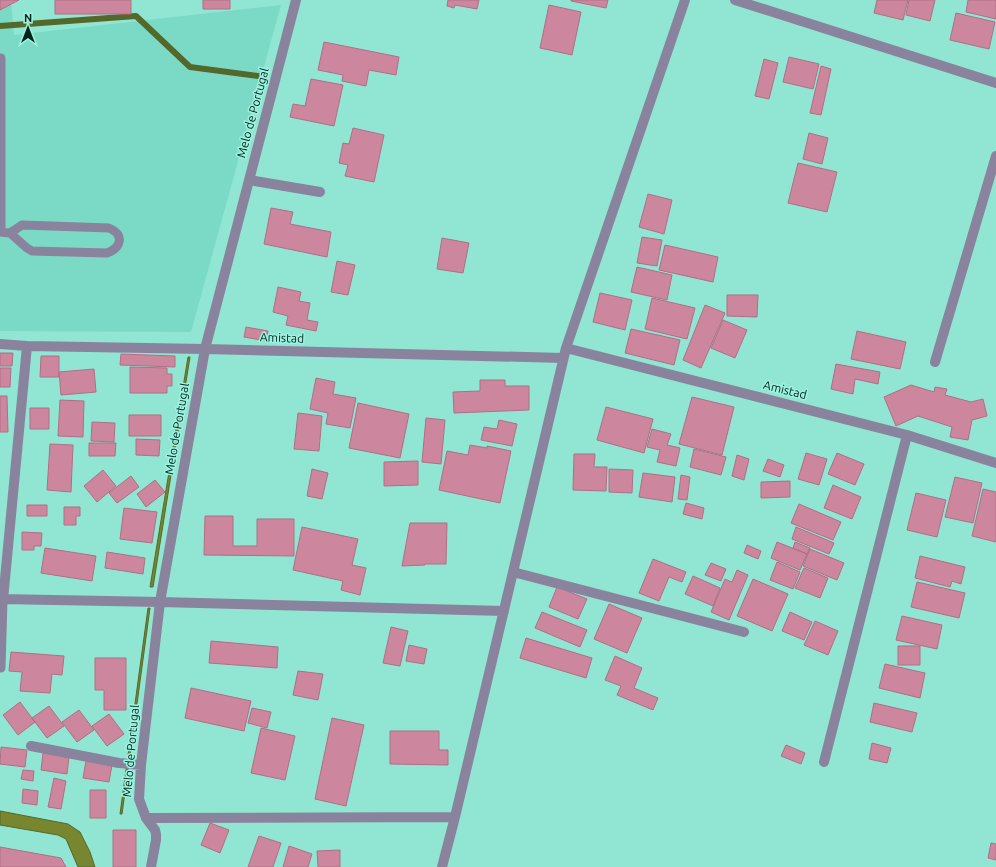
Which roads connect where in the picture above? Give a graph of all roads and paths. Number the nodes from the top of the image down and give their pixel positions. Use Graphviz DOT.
graph roads {
  1 [pos="296,0"];
  2 [pos="685,0"];
  3 [pos="735,0"];
  4 [pos="1,58"];
  5 [pos="996,83"];
  6 [pos="996,156"];
  7 [pos="249,180"];
  8 [pos="320,192"];
  9 [pos="0,232"];
  10 [pos="10,233"];
  11 [pos="0,344"];
  12 [pos="27,346"];
  13 [pos="205,348"];
  14 [pos="566,348"];
  15 [pos="563,358"];
  16 [pos="935,362"];
  17 [pos="907,435"];
  18 [pos="996,462"];
  19 [pos="513,572"];
  20 [pos="2,600"];
  21 [pos="160,602"];
  22 [pos="504,611"];
  23 [pos="744,632"];
  24 [pos="1,668"];
  25 [pos="31,746"];
  26 [pos="824,762"];
  27 [pos="141,765"];
  28 [pos="455,817"];
  29 [pos="146,818"];
  30 [pos="151,867"];
  31 [pos="442,867"];
  1 -- 7 [label="street, Melo de Portugal"];
  2 -- 14 [label="street"];
  3 -- 5 [label="street"];
  4 -- 9 [label="lane"];
  6 -- 16 [label="street"];
  7 -- 8 [label="street"];
  7 -- 13 [label="street, Melo de Portugal"];
  9 -- 10 [label="lane"];
  10 -- 10 [label="lane"];
  11 -- 12 [label="street, Amistad"];
  12 -- 13 [label="street, Amistad"];
  12 -- 20 [label="street"];
  13 -- 15 [label="street, Amistad"];
  13 -- 21 [label="street, Melo de Portugal"];
  14 -- 15 [label="street"];
  14 -- 17 [label="street, Amistad"];
  15 -- 19 [label="street"];
  17 -- 18 [label="street, Amistad"];
  17 -- 26 [label="street"];
  19 -- 22 [label="street"];
  19 -- 23 [label="street"];
  20 -- 21 [label="street"];
  20 -- 24 [label="lane"];
  21 -- 22 [label="street"];
  21 -- 27 [label="street, Melo de Portugal"];
  22 -- 28 [label="street"];
  25 -- 27 [label="street"];
  27 -- 29 [label="street, Melo de Portugal"];
  28 -- 29 [label="street"];
  28 -- 31 [label="street"];
  29 -- 30 [label="street, Melo de Portugal"];
}
